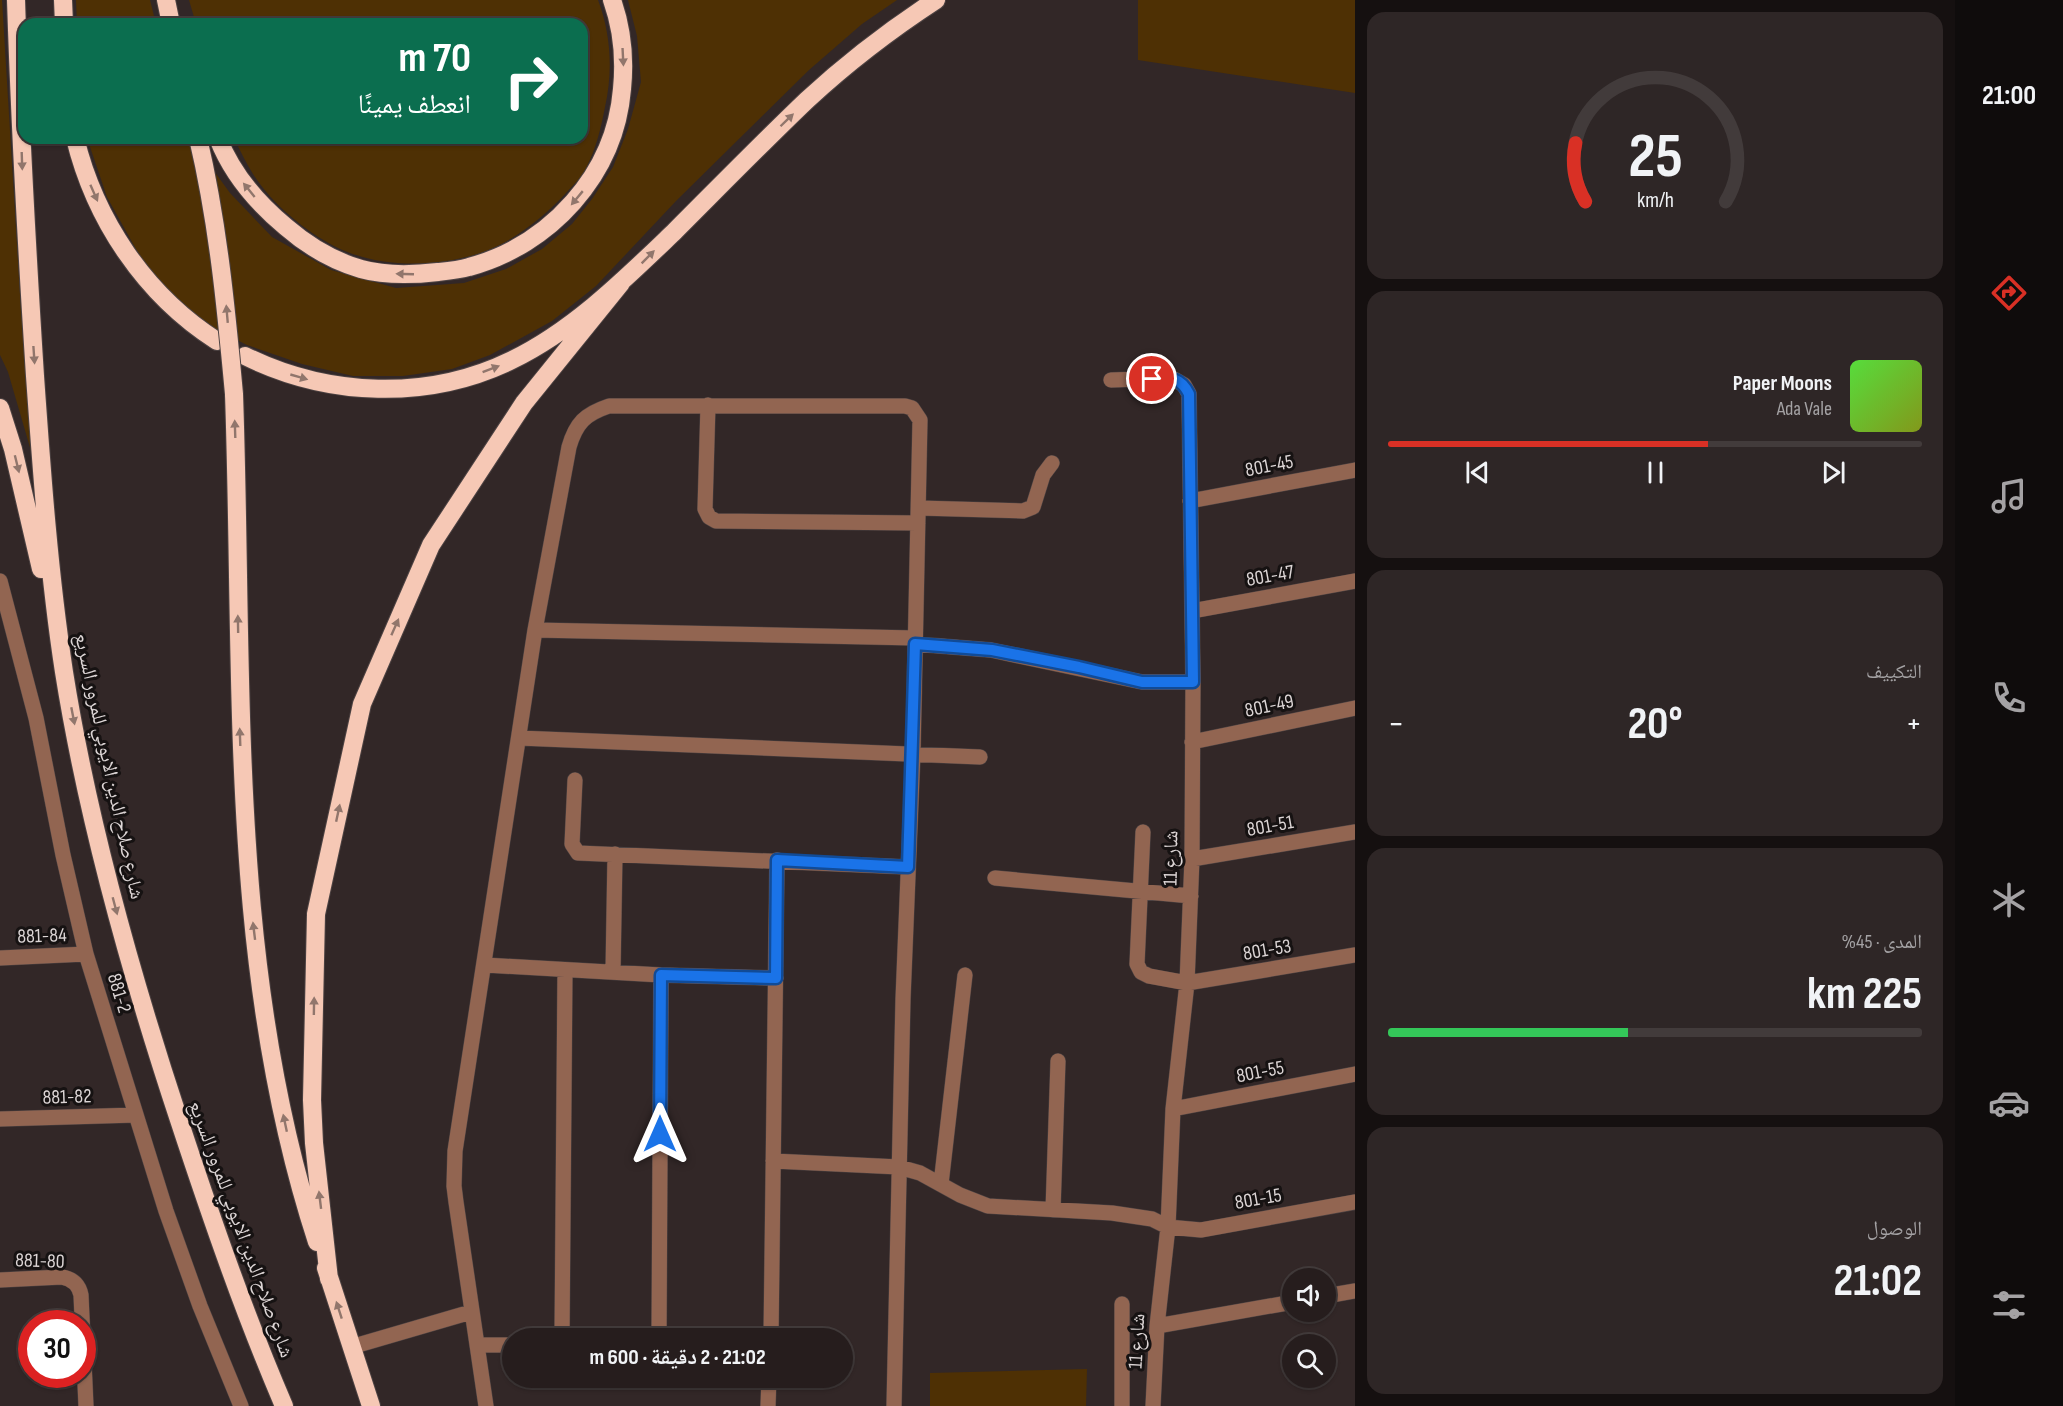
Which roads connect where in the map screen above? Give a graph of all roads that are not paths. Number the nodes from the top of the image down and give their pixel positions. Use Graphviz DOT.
graph roads {
  1 [pos="16,0"];
  2 [pos="63,0"];
  3 [pos="612,0"];
  4 [pos="936,0"];
  5 [pos="64,18"];
  6 [pos="18,54"];
  7 [pos="22,144"];
  8 [pos="77,144"];
  9 [pos="199,144"];
  10 [pos="221,144"];
  11 [pos="621,283"];
  12 [pos="216,341"];
  13 [pos="245,356"];
  14 [pos="1111,380"];
  15 [pos="708,405"];
  16 [pos="0,408"];
  17 [pos="1052,463"];
  18 [pos="1355,470"];
  19 [pos="1190,501"];
  20 [pos="918,516"];
  21 [pos="0,581"];
  22 [pos="1355,581"];
  23 [pos="1192,611"];
  24 [pos="535,630"];
  25 [pos="915,641"];
  26 [pos="65,675"];
  27 [pos="1193,682"];
  28 [pos="1355,708"];
  29 [pos="519,738"];
  30 [pos="1192,742"];
  31 [pos="912,753"];
  32 [pos="980,757"];
  33 [pos="575,780"];
  34 [pos="1143,832"];
  35 [pos="1355,832"];
  36 [pos="615,854"];
  37 [pos="1192,859"];
  38 [pos="777,860"];
  39 [pos="908,867"];
  40 [pos="995,878"];
  41 [pos="1141,891"];
  42 [pos="1191,896"];
  43 [pos="86,954"];
  44 [pos="1355,955"];
  45 [pos="0,958"];
  46 [pos="485,965"];
  47 [pos="565,970"];
  48 [pos="612,972"];
  49 [pos="661,975"];
  50 [pos="965,975"];
  51 [pos="776,978"];
  52 [pos="1187,984"];
  53 [pos="1058,1061"];
  54 [pos="1355,1074"];
  55 [pos="1173,1109"];
  56 [pos="136,1115"];
  57 [pos="0,1119"];
  58 [pos="773,1161"];
  59 [pos="899,1167"];
  60 [pos="941,1184"];
  61 [pos="1355,1202"];
  62 [pos="1053,1210"];
  63 [pos="1168,1227"];
  64 [pos="329,1279"];
  65 [pos="0,1280"];
  66 [pos="1355,1291"];
  67 [pos="1336,1294"];
  68 [pos="1122,1304"];
  69 [pos="1282,1304"];
  70 [pos="471,1311"];
  71 [pos="1157,1326"];
  72 [pos="562,1328"];
  73 [pos="659,1328"];
  74 [pos="771,1328"];
  75 [pos="477,1345"];
  76 [pos="502,1345"];
  77 [pos="351,1347"];
  78 [pos="769,1388"];
  79 [pos="86,1406"];
  80 [pos="241,1406"];
  81 [pos="284,1406"];
  82 [pos="371,1406"];
  83 [pos="486,1406"];
  84 [pos="768,1406"];
  85 [pos="894,1406"];
  86 [pos="1122,1406"];
  87 [pos="1153,1406"];
  1 -- 6 [label="highway, شارع صلاح الدين الايوبي للمرور السريع, one-way"];
  2 -- 5 [label="highway"];
  3 -- 10 [label="highway, one-way"];
  11 -- 4 [label="highway, one-way"];
  7 -- 26 [label="highway, شارع صلاح الدين الايوبي للمرور السريع, one-way"];
  8 -- 12 [label="highway, one-way"];
  64 -- 9 [label="highway, one-way, bridge"];
  13 -- 11 [label="highway, one-way"];
  64 -- 11 [label="highway, one-way"];
  14 -- 19 [label="street, شارع 11"];
  15 -- 20 [label="street"];
  15 -- 20 [label="street"];
  15 -- 24 [label="street"];
  16 -- 26 [label="highway, one-way"];
  17 -- 20 [label="street"];
  18 -- 19 [label="street, 801-45"];
  19 -- 23 [label="street, شارع 11"];
  20 -- 25 [label="street"];
  21 -- 43 [label="street, 881-2"];
  22 -- 23 [label="street, 801-47"];
  23 -- 27 [label="street, شارع 11"];
  24 -- 25 [label="street"];
  24 -- 29 [label="street"];
  25 -- 27 [label="street"];
  25 -- 31 [label="street"];
  26 -- 81 [label="highway, شارع صلاح الدين الايوبي للمرور السريع, one-way"];
  27 -- 30 [label="street, شارع 11"];
  28 -- 30 [label="street, 801-49"];
  29 -- 31 [label="street"];
  29 -- 46 [label="street"];
  30 -- 37 [label="street, شارع 11"];
  31 -- 32 [label="street"];
  31 -- 39 [label="street"];
  33 -- 36 [label="street"];
  34 -- 41 [label="street"];
  35 -- 37 [label="street, 801-51"];
  36 -- 38 [label="street"];
  36 -- 48 [label="street"];
  37 -- 42 [label="street, شارع 11"];
  38 -- 39 [label="street"];
  38 -- 51 [label="street"];
  39 -- 59 [label="street"];
  40 -- 41 [label="street"];
  41 -- 42 [label="street"];
  41 -- 52 [label="street"];
  42 -- 52 [label="street, شارع 11"];
  43 -- 45 [label="street, 881-84"];
  43 -- 56 [label="street, 881-2"];
  44 -- 52 [label="street, 801-53"];
  46 -- 47 [label="street"];
  46 -- 70 [label="street"];
  47 -- 48 [label="street"];
  47 -- 72 [label="street"];
  48 -- 49 [label="street"];
  49 -- 51 [label="street"];
  49 -- 73 [label="street"];
  50 -- 60 [label="street"];
  51 -- 58 [label="street"];
  52 -- 55 [label="street, شارع 11"];
  53 -- 62 [label="street"];
  54 -- 55 [label="street, 801-55"];
  55 -- 63 [label="street, شارع 11"];
  56 -- 57 [label="street, 881-82"];
  56 -- 80 [label="street, 881-2"];
  58 -- 59 [label="street, 801-15"];
  58 -- 74 [label="street"];
  59 -- 60 [label="street, 801-15"];
  59 -- 85 [label="street"];
  60 -- 62 [label="street, 801-15"];
  61 -- 63 [label="street, 801-15"];
  62 -- 63 [label="street, 801-15"];
  63 -- 71 [label="street, شارع 11"];
  77 -- 64 [label="highway, one-way"];
  65 -- 79 [label="street, 881-80"];
  66 -- 67 [label="street"];
  68 -- 86 [label="street"];
  69 -- 71 [label="street"];
  70 -- 75 [label="street"];
  70 -- 77 [label="street"];
  71 -- 87 [label="street, شارع 11"];
  75 -- 76 [label="street"];
  75 -- 83 [label="street"];
  77 -- 82 [label="highway"];
  78 -- 84 [label="street"];
}
